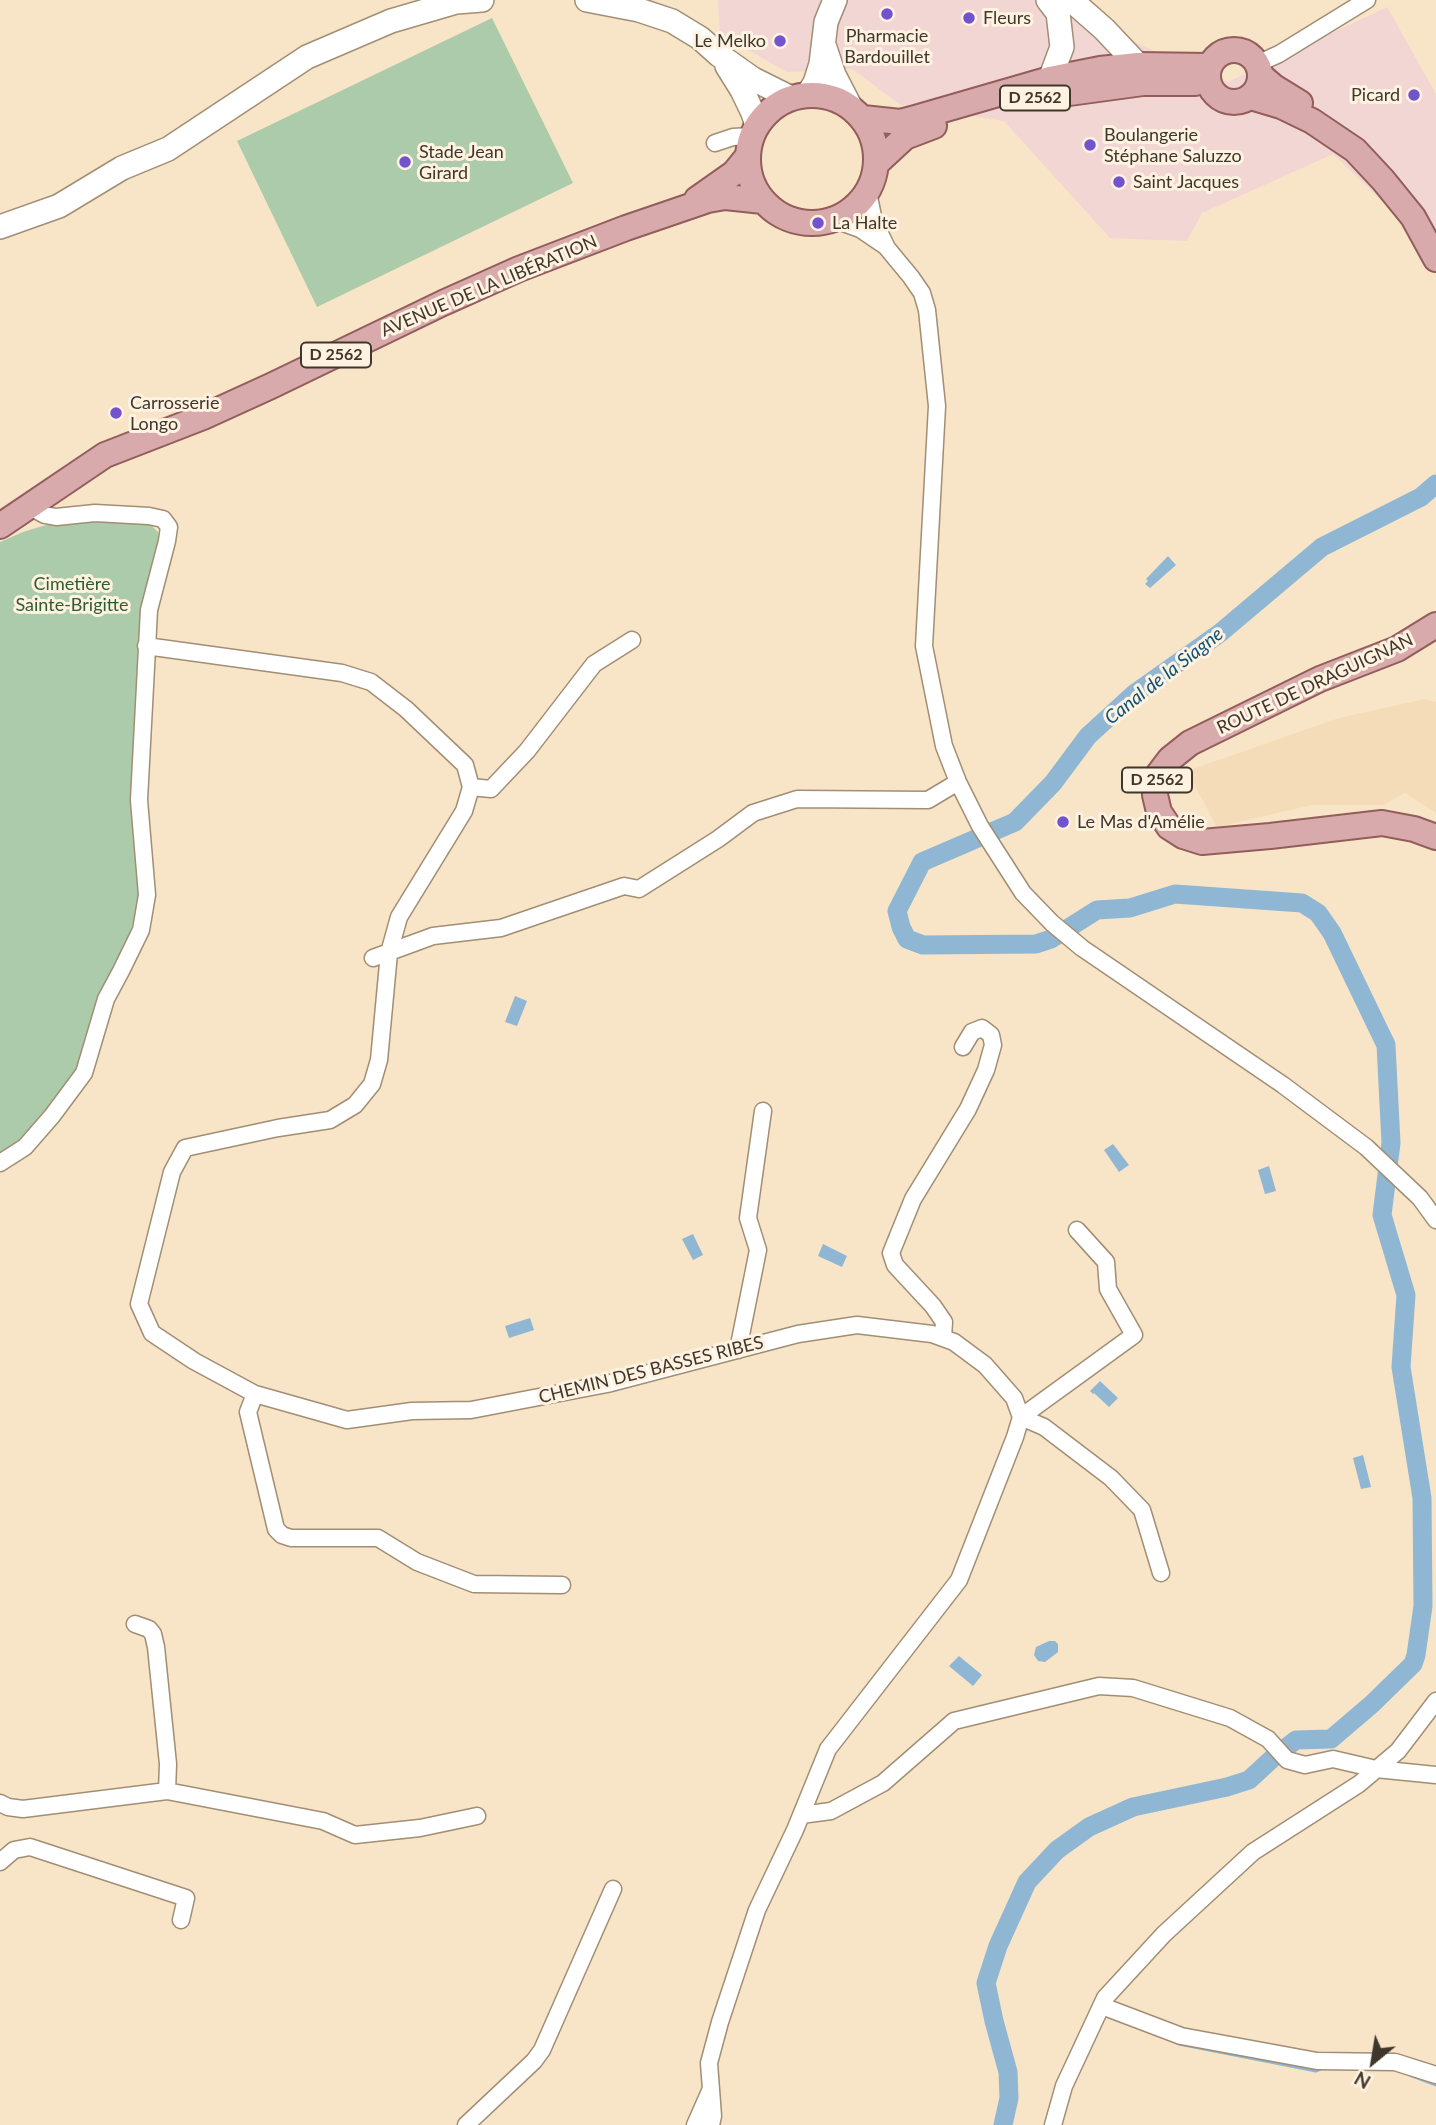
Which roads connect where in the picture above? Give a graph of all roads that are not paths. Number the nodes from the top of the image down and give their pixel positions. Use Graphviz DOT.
graph roads {
  1 [pos="482,0"];
  2 [pos="587,0"];
  3 [pos="835,0"];
  4 [pos="1367,0"];
  5 [pos="1059,4"];
  6 [pos="823,43"];
  7 [pos="719,55"];
  8 [pos="1138,65"];
  9 [pos="1209,75"];
  10 [pos="1050,79"];
  11 [pos="1256,79"];
  12 [pos="799,96"];
  13 [pos="857,112"];
  14 [pos="752,140"];
  15 [pos="715,143"];
  16 [pos="877,163"];
  17 [pos="868,192"];
  18 [pos="763,201"];
  19 [pos="684,207"];
  20 [pos="835,220"];
  21 [pos="0,227"];
  22 [pos="1436,232"];
  23 [pos="887,248"];
  24 [pos="1436,259"];
  25 [pos="30,507"];
  26 [pos="0,526"];
  27 [pos="1436,625"];
  28 [pos="632,640"];
  29 [pos="146,646"];
  30 [pos="958,782"];
  31 [pos="471,787"];
  32 [pos="1436,837"];
  33 [pos="389,953"];
  34 [pos="373,958"];
  35 [pos="962,1047"];
  36 [pos="763,1111"];
  37 [pos="0,1164"];
  38 [pos="1436,1220"];
  39 [pos="1077,1230"];
  40 [pos="943,1337"];
  41 [pos="738,1350"];
  42 [pos="255,1394"];
  43 [pos="1021,1417"];
  44 [pos="1161,1573"];
  45 [pos="562,1585"];
  46 [pos="135,1624"];
  47 [pos="1436,1701"];
  48 [pos="1376,1769"];
  49 [pos="1436,1774"];
  50 [pos="167,1791"];
  51 [pos="0,1803"];
  52 [pos="801,1815"];
  53 [pos="477,1816"];
  54 [pos="0,1862"];
  55 [pos="613,1889"];
  56 [pos="181,1920"];
  57 [pos="1102,2006"];
  58 [pos="1436,2075"];
  59 [pos="711,2089"];
  60 [pos="466,2125"];
  61 [pos="695,2125"];
  62 [pos="711,2125"];
  63 [pos="1053,2125"];
  1 -- 21 [label="street"];
  2 -- 7 [label="street"];
  3 -- 6 [label="street"];
  4 -- 11 [label="street"];
  5 -- 8 [label="street"];
  5 -- 10 [label="street"];
  6 -- 12 [label="street"];
  6 -- 13 [label="street"];
  7 -- 12 [label="street"];
  7 -- 14 [label="street"];
  8 -- 9 [label="main road, D 2562"];
  8 -- 10 [label="main road, D 2562"];
  9 -- 11 [label="main road"];
  9 -- 11 [label="main road"];
  9 -- 16 [label="main road, D 2562"];
  10 -- 13 [label="main road, D 2562"];
  11 -- 22 [label="main road"];
  11 -- 24 [label="main road"];
  12 -- 13 [label="main road"];
  12 -- 14 [label="main road"];
  13 -- 16 [label="main road"];
  14 -- 15 [label="street"];
  14 -- 18 [label="main road"];
  14 -- 19 [label="main road, AVENUE DE LA LIBÉRATION / D 2562"];
  16 -- 17 [label="main road"];
  17 -- 20 [label="main road"];
  17 -- 23 [label="street"];
  18 -- 19 [label="main road, AVENUE DE LA LIBÉRATION / D 2562"];
  18 -- 20 [label="main road"];
  19 -- 25 [label="main road, AVENUE DE LA LIBÉRATION / D 2562"];
  20 -- 23 [label="street"];
  23 -- 30 [label="street"];
  25 -- 26 [label="main road, AVENUE DE LA LIBÉRATION / D 2562"];
  25 -- 29 [label="street"];
  27 -- 32 [label="main road, ROUTE DE DRAGUIGNAN / D 2562"];
  28 -- 31 [label="street"];
  29 -- 31 [label="street"];
  29 -- 37 [label="street"];
  30 -- 33 [label="street"];
  30 -- 38 [label="street"];
  31 -- 33 [label="street, CHEMIN DES BASSES RIBES"];
  33 -- 34 [label="street"];
  33 -- 42 [label="street, CHEMIN DES BASSES RIBES"];
  35 -- 40 [label="street"];
  36 -- 41 [label="street"];
  39 -- 43 [label="street"];
  40 -- 41 [label="street, CHEMIN DES BASSES RIBES"];
  40 -- 43 [label="street, CHEMIN DES BASSES RIBES"];
  41 -- 42 [label="street, CHEMIN DES BASSES RIBES"];
  42 -- 45 [label="street"];
  43 -- 44 [label="street"];
  43 -- 52 [label="street"];
  46 -- 50 [label="street"];
  47 -- 48 [label="street"];
  48 -- 49 [label="street"];
  48 -- 52 [label="street"];
  48 -- 57 [label="street"];
  50 -- 51 [label="street"];
  50 -- 53 [label="street"];
  52 -- 59 [label="street"];
  54 -- 56 [label="street"];
  55 -- 60 [label="street"];
  57 -- 58 [label="street"];
  57 -- 63 [label="street"];
  59 -- 61 [label="street"];
  59 -- 62 [label="street"];
}
